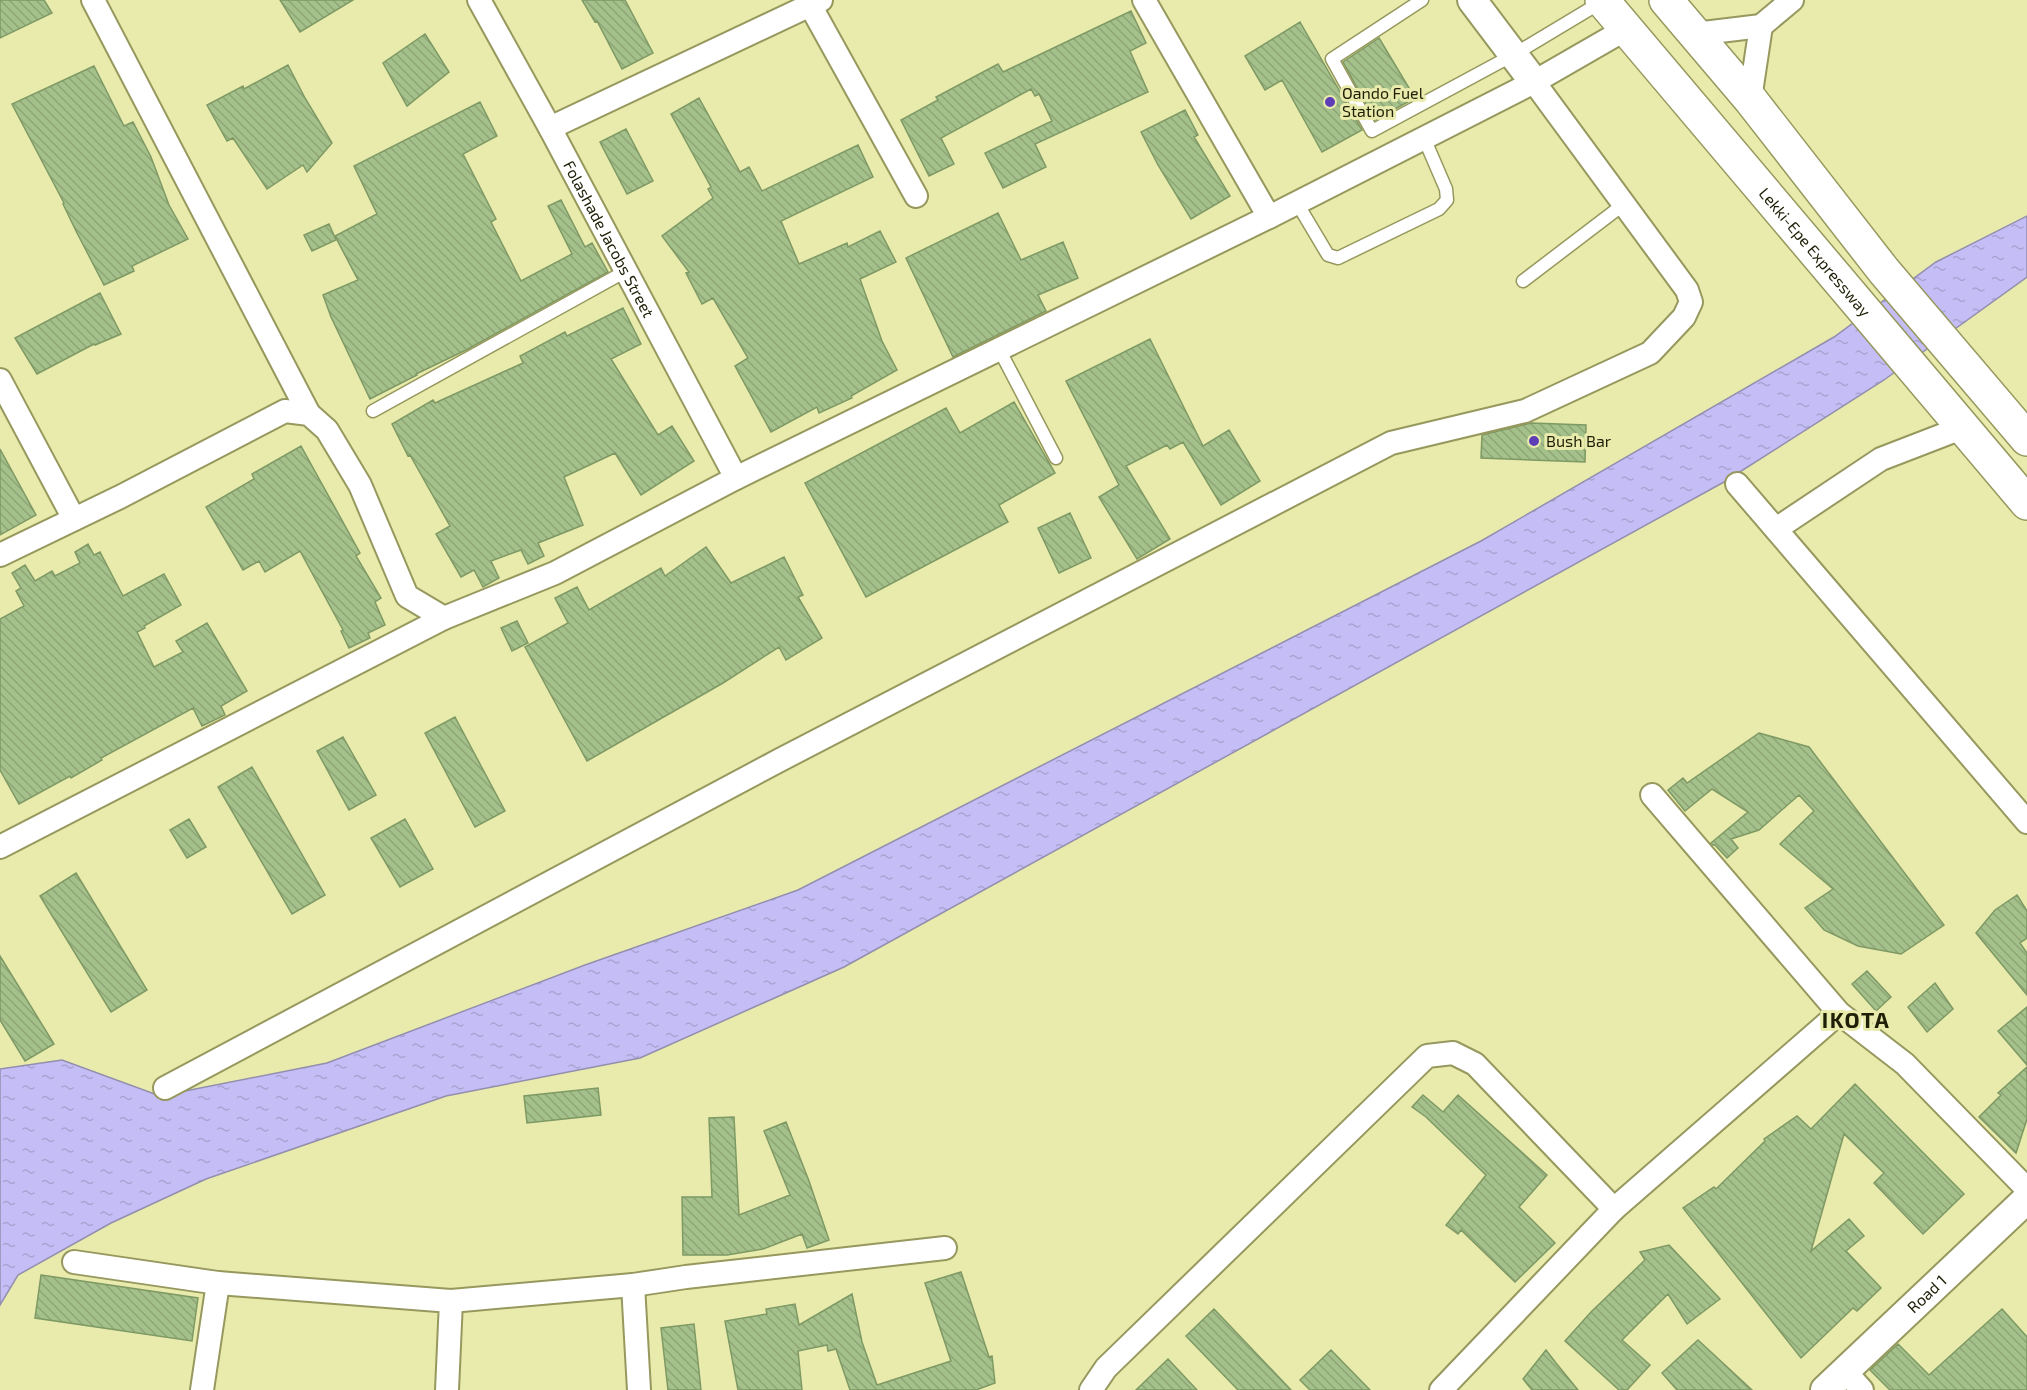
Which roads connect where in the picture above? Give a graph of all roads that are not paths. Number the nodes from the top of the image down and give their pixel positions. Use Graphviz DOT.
graph roads {
  1 [pos="93,0"];
  2 [pos="479,0"];
  3 [pos="1144,0"];
  4 [pos="1422,0"];
  5 [pos="1472,0"];
  6 [pos="1666,0"];
  7 [pos="1792,0"];
  8 [pos="1602,1"];
  9 [pos="815,3"];
  10 [pos="1761,26"];
  11 [pos="1626,29"];
  12 [pos="1695,34"];
  13 [pos="1513,55"];
  14 [pos="1534,82"];
  15 [pos="1750,99"];
  16 [pos="550,128"];
  17 [pos="1424,138"];
  18 [pos="916,196"];
  19 [pos="1297,203"];
  20 [pos="1624,204"];
  21 [pos="1269,218"];
  22 [pos="626,271"];
  23 [pos="1523,281"];
  24 [pos="999,349"];
  25 [pos="0,380"];
  26 [pos="374,411"];
  27 [pos="309,414"];
  28 [pos="1964,427"];
  29 [pos="2027,440"];
  30 [pos="1056,458"];
  31 [pos="736,478"];
  32 [pos="1737,484"];
  33 [pos="2027,503"];
  34 [pos="74,519"];
  35 [pos="1776,529"];
  36 [pos="0,555"];
  37 [pos="444,618"];
  38 [pos="1652,795"];
  39 [pos="2027,822"];
  40 [pos="0,847"];
  41 [pos="1839,1013"];
  42 [pos="165,1088"];
  43 [pos="2027,1189"];
  44 [pos="2027,1199"];
  45 [pos="1614,1209"];
  46 [pos="945,1248"];
  47 [pos="74,1262"];
  48 [pos="218,1283"];
  49 [pos="633,1285"];
  50 [pos="451,1301"];
  51 [pos="1844,1384"];
  52 [pos="202,1390"];
  53 [pos="447,1390"];
  54 [pos="639,1390"];
  55 [pos="1091,1390"];
  56 [pos="1441,1390"];
  1 -- 27 [label="street"];
  2 -- 16 [label="street, Folashade Jacobs Street"];
  3 -- 21 [label="street"];
  4 -- 13 [label="lane"];
  5 -- 13 [label="street"];
  6 -- 12 [label="highway"];
  7 -- 10 [label="street"];
  8 -- 11 [label="highway, Lekki-Epe Expressway"];
  8 -- 13 [label="lane"];
  9 -- 16 [label="street"];
  9 -- 18 [label="street"];
  10 -- 12 [label="street"];
  10 -- 15 [label="street"];
  11 -- 14 [label="street"];
  11 -- 28 [label="highway, Lekki-Epe Expressway"];
  12 -- 15 [label="highway"];
  13 -- 14 [label="street"];
  14 -- 17 [label="street"];
  14 -- 20 [label="street"];
  15 -- 29 [label="highway"];
  16 -- 22 [label="street, Folashade Jacobs Street"];
  17 -- 19 [label="street"];
  17 -- 19 [label="lane"];
  19 -- 21 [label="street"];
  20 -- 23 [label="lane"];
  20 -- 42 [label="street"];
  21 -- 24 [label="street"];
  22 -- 26 [label="lane"];
  22 -- 31 [label="street, Folashade Jacobs Street"];
  24 -- 30 [label="lane"];
  24 -- 31 [label="street"];
  25 -- 34 [label="street"];
  27 -- 34 [label="street"];
  27 -- 37 [label="street"];
  28 -- 33 [label="highway, Lekki-Epe Expressway"];
  28 -- 35 [label="street"];
  31 -- 37 [label="street"];
  32 -- 35 [label="street"];
  34 -- 36 [label="street"];
  35 -- 39 [label="street"];
  37 -- 40 [label="street"];
  38 -- 41 [label="street"];
  41 -- 43 [label="street"];
  41 -- 45 [label="street"];
  44 -- 51 [label="street, Road 1"];
  45 -- 55 [label="street"];
  45 -- 56 [label="street"];
  46 -- 49 [label="street"];
  47 -- 48 [label="street"];
  48 -- 50 [label="street"];
  48 -- 52 [label="street"];
  49 -- 50 [label="street"];
  49 -- 54 [label="street"];
  50 -- 53 [label="street"];
}
